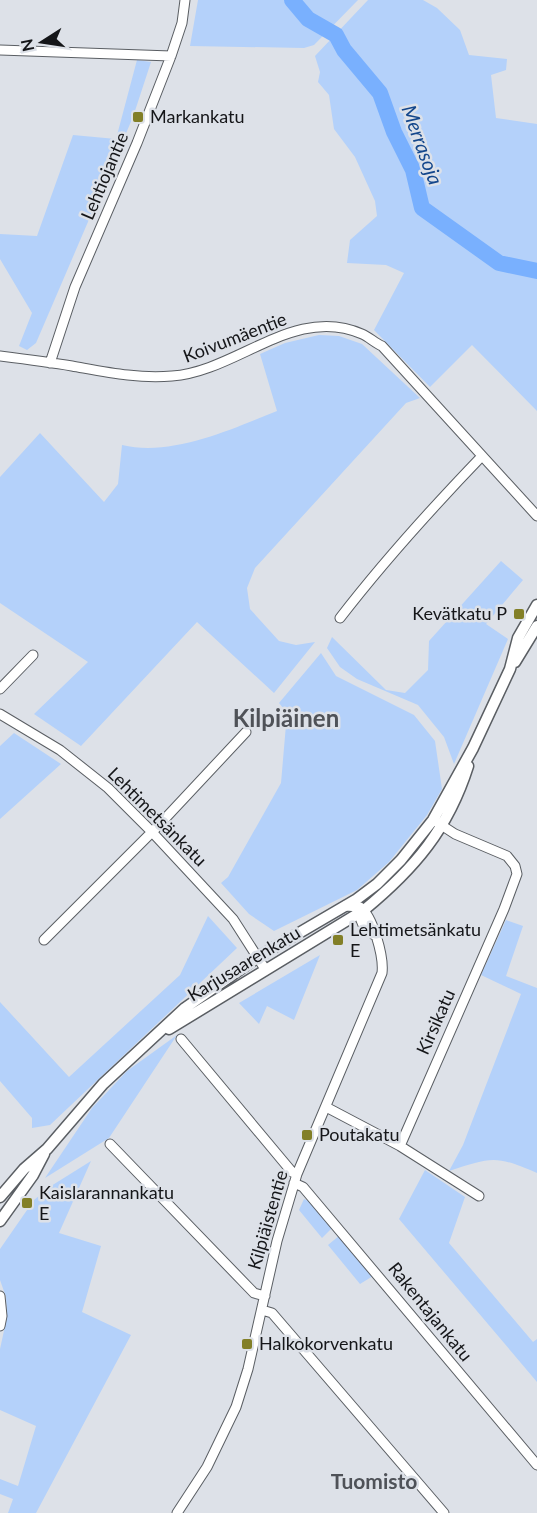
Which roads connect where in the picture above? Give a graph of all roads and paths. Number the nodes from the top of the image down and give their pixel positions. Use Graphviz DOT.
graph roads {
  1 [pos="185,0"];
  2 [pos="0,50"];
  3 [pos="171,56"];
  4 [pos="0,356"];
  5 [pos="50,363"];
  6 [pos="482,456"];
  7 [pos="537,516"];
  8 [pos="537,605"];
  9 [pos="340,618"];
  10 [pos="537,626"];
  11 [pos="33,656"];
  12 [pos="510,669"];
  13 [pos="0,689"];
  14 [pos="0,714"];
  15 [pos="246,732"];
  16 [pos="437,823"];
  17 [pos="152,832"];
  18 [pos="356,907"];
  19 [pos="44,940"];
  20 [pos="258,957"];
  21 [pos="265,969"];
  22 [pos="181,1039"];
  23 [pos="148,1042"];
  24 [pos="326,1107"];
  25 [pos="110,1144"];
  26 [pos="400,1146"];
  27 [pos="46,1149"];
  28 [pos="296,1178"];
  29 [pos="478,1196"];
  30 [pos="0,1197"];
  31 [pos="0,1221"];
  32 [pos="0,1296"];
  33 [pos="265,1296"];
  34 [pos="262,1310"];
  35 [pos="0,1326"];
  36 [pos="537,1465"];
  37 [pos="177,1513"];
  38 [pos="444,1513"];
  1 -- 3 [label="street, Lehtiojantie"];
  2 -- 3 [label="street"];
  3 -- 5 [label="street, Lehtiojantie"];
  4 -- 5 [label="street, Koivumäentie"];
  5 -- 6 [label="street, Koivumäentie"];
  6 -- 7 [label="street, Koivumäentie"];
  6 -- 9 [label="street"];
  8 -- 12 [label="street"];
  10 -- 12 [label="street"];
  11 -- 13 [label="street"];
  12 -- 16 [label="street"];
  14 -- 17 [label="street, Lehtimetsänkatu"];
  15 -- 17 [label="street"];
  16 -- 18 [label="street"];
  16 -- 26 [label="street, Kirsikatu"];
  17 -- 19 [label="street"];
  17 -- 20 [label="street, Lehtimetsänkatu"];
  18 -- 20 [label="street, Karjusaarenkatu"];
  18 -- 21 [label="street, Karjusaarenkatu"];
  18 -- 24 [label="street, Kilpiäistentie"];
  20 -- 21 [label="street, Lehtimetsänkatu"];
  20 -- 23 [label="street, Karjusaarenkatu"];
  21 -- 23 [label="street, Karjusaarenkatu"];
  22 -- 28 [label="street, Rakentajankatu"];
  23 -- 27 [label="street, Karjusaarenkatu"];
  24 -- 26 [label="street"];
  24 -- 28 [label="street, Kilpiäistentie"];
  25 -- 33 [label="street"];
  26 -- 29 [label="street"];
  27 -- 30 [label="street, Karjusaarenkatu"];
  27 -- 31 [label="street, Karjusaarenkatu"];
  28 -- 33 [label="street, Kilpiäistentie"];
  28 -- 36 [label="street, Rakentajankatu"];
  32 -- 35 [label="street"];
  33 -- 34 [label="street, Kilpiäistentie"];
  34 -- 37 [label="street, Kilpiäistentie"];
  34 -- 38 [label="street"];
}
